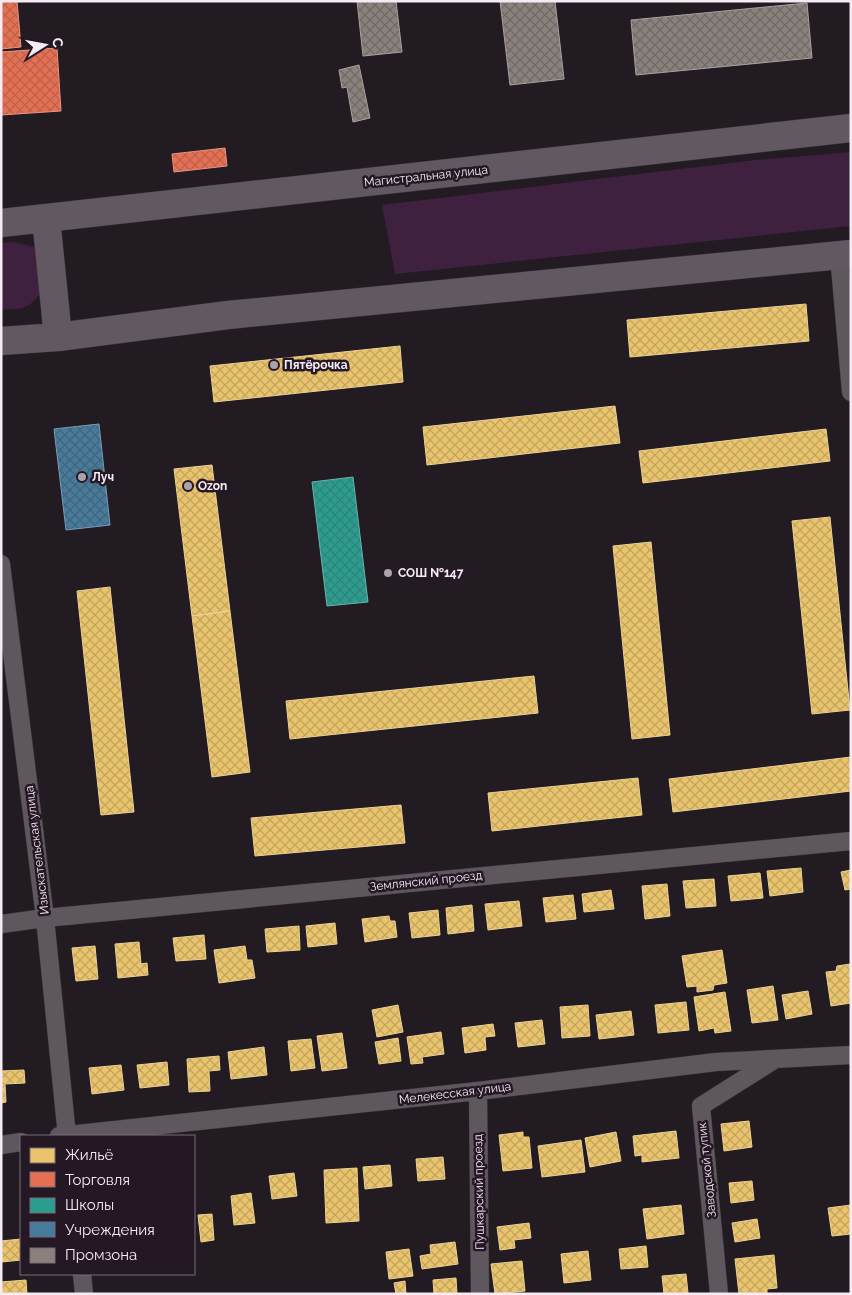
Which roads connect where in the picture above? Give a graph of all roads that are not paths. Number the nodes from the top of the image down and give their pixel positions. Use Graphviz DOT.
graph roads {
  1 [pos="851,128"];
  2 [pos="46,218"];
  3 [pos="1,223"];
  4 [pos="845,255"];
  5 [pos="58,337"];
  6 [pos="1,341"];
  7 [pos="851,392"];
  8 [pos="1,564"];
  9 [pos="851,841"];
  10 [pos="45,918"];
  11 [pos="1,924"];
  12 [pos="851,1055"];
  13 [pos="776,1058"];
  14 [pos="478,1091"];
  15 [pos="64,1135"];
  16 [pos="73,1135"];
  17 [pos="20,1142"];
  18 [pos="1,1145"];
  19 [pos="82,1275"];
  20 [pos="84,1294"];
  21 [pos="480,1294"];
  22 [pos="719,1294"];
  1 -- 2 [label="main road, Магистральная улица"];
  2 -- 3 [label="main road, Магистральная улица"];
  2 -- 5 [label="main road"];
  4 -- 5 [label="main road"];
  4 -- 7 [label="street"];
  5 -- 6 [label="main road"];
  8 -- 10 [label="street, Изыскательская улица"];
  9 -- 10 [label="street, Землянский проезд"];
  10 -- 11 [label="street, Землянский проезд"];
  10 -- 15 [label="street, Изыскательская улица"];
  12 -- 13 [label="street, Мелекесская улица"];
  13 -- 14 [label="street, Мелекесская улица"];
  13 -- 22 [label="street, Заводской тупик"];
  14 -- 16 [label="street, Мелекесская улица"];
  14 -- 21 [label="street, Пушкарский проезд"];
  17 -- 18 [label="street"];
  19 -- 20 [label="street"];
}
